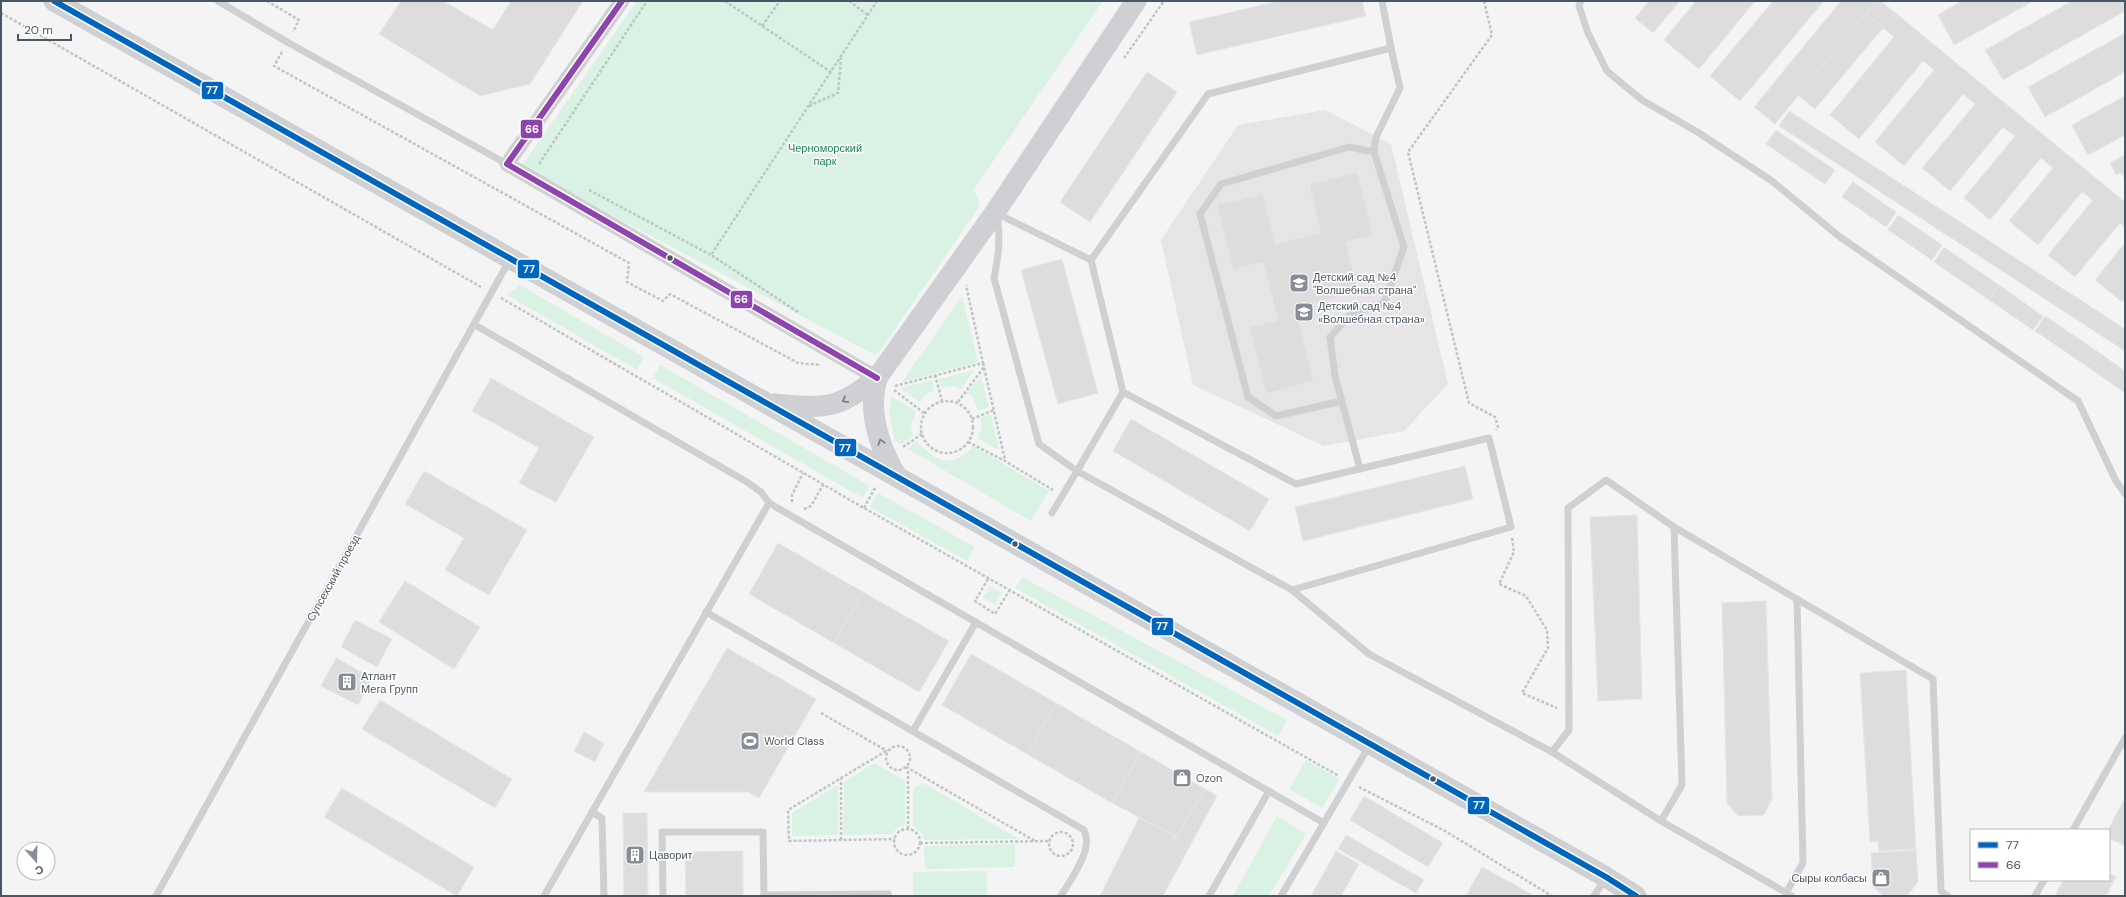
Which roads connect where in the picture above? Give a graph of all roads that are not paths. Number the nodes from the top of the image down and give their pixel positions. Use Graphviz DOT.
graph roads {
  1 [pos="54,1"];
  2 [pos="218,1"];
  3 [pos="622,1"];
  4 [pos="1136,1"];
  5 [pos="1382,1"];
  6 [pos="1581,1"];
  7 [pos="1391,48"];
  8 [pos="1374,152"];
  9 [pos="507,164"];
  10 [pos="996,212"];
  11 [pos="510,259"];
  12 [pos="1091,260"];
  13 [pos="474,325"];
  14 [pos="877,378"];
  15 [pos="1123,392"];
  16 [pos="1342,401"];
  17 [pos="767,404"];
  18 [pos="1360,468"];
  19 [pos="1077,471"];
  20 [pos="897,477"];
  21 [pos="2125,494"];
  22 [pos="769,503"];
  23 [pos="1052,513"];
  24 [pos="1674,527"];
  25 [pos="1292,590"];
  26 [pos="1797,599"];
  27 [pos="706,612"];
  28 [pos="976,622"];
  29 [pos="913,731"];
  30 [pos="2125,738"];
  31 [pos="1370,744"];
  32 [pos="1552,752"];
  33 [pos="1269,791"];
  34 [pos="592,812"];
  35 [pos="1661,820"];
  36 [pos="1324,823"];
  37 [pos="2073,829"];
  38 [pos="1606,877"];
  39 [pos="2043,881"];
  40 [pos="1789,894"];
  41 [pos="764,895"];
  42 [pos="156,896"];
  43 [pos="544,896"];
  44 [pos="604,896"];
  45 [pos="663,896"];
  46 [pos="888,896"];
  47 [pos="1061,896"];
  48 [pos="1209,896"];
  49 [pos="1281,896"];
  50 [pos="1594,896"];
  51 [pos="1636,896"];
  52 [pos="1948,896"];
  53 [pos="2035,896"];
  1 -- 11 [label="main road"];
  2 -- 9 [label="lane"];
  3 -- 9 [label="street"];
  4 -- 10 [label="main road"];
  5 -- 7 [label="lane"];
  6 -- 21 [label="lane"];
  7 -- 8 [label="lane"];
  7 -- 12 [label="lane"];
  8 -- 16 [label="lane"];
  8 -- 16 [label="lane"];
  9 -- 14 [label="street"];
  10 -- 12 [label="lane"];
  10 -- 14 [label="main road"];
  10 -- 19 [label="lane"];
  11 -- 13 [label="lane, Супсехский проезд"];
  11 -- 17 [label="main road"];
  12 -- 15 [label="lane"];
  13 -- 22 [label="lane"];
  13 -- 42 [label="lane, Супсехский проезд"];
  14 -- 17 [label="main road, one-way"];
  20 -- 14 [label="main road, one-way"];
  15 -- 18 [label="lane"];
  15 -- 19 [label="lane"];
  16 -- 18 [label="lane"];
  17 -- 20 [label="main road"];
  18 -- 25 [label="lane"];
  19 -- 23 [label="lane"];
  19 -- 25 [label="lane"];
  20 -- 31 [label="main road"];
  22 -- 27 [label="lane"];
  22 -- 28 [label="lane"];
  24 -- 26 [label="lane"];
  24 -- 32 [label="lane"];
  24 -- 35 [label="lane"];
  25 -- 32 [label="lane"];
  26 -- 40 [label="lane"];
  26 -- 52 [label="lane"];
  27 -- 29 [label="lane"];
  27 -- 34 [label="lane"];
  28 -- 29 [label="lane"];
  28 -- 33 [label="lane"];
  29 -- 47 [label="lane"];
  30 -- 37 [label="lane"];
  31 -- 36 [label="lane"];
  31 -- 38 [label="main road"];
  32 -- 35 [label="lane"];
  33 -- 36 [label="lane"];
  33 -- 48 [label="lane"];
  34 -- 43 [label="lane"];
  34 -- 44 [label="lane"];
  35 -- 40 [label="lane"];
  36 -- 49 [label="lane"];
  38 -- 50 [label="lane"];
  38 -- 51 [label="main road"];
  39 -- 53 [label="lane"];
  41 -- 45 [label="lane"];
  41 -- 46 [label="lane"];
}
